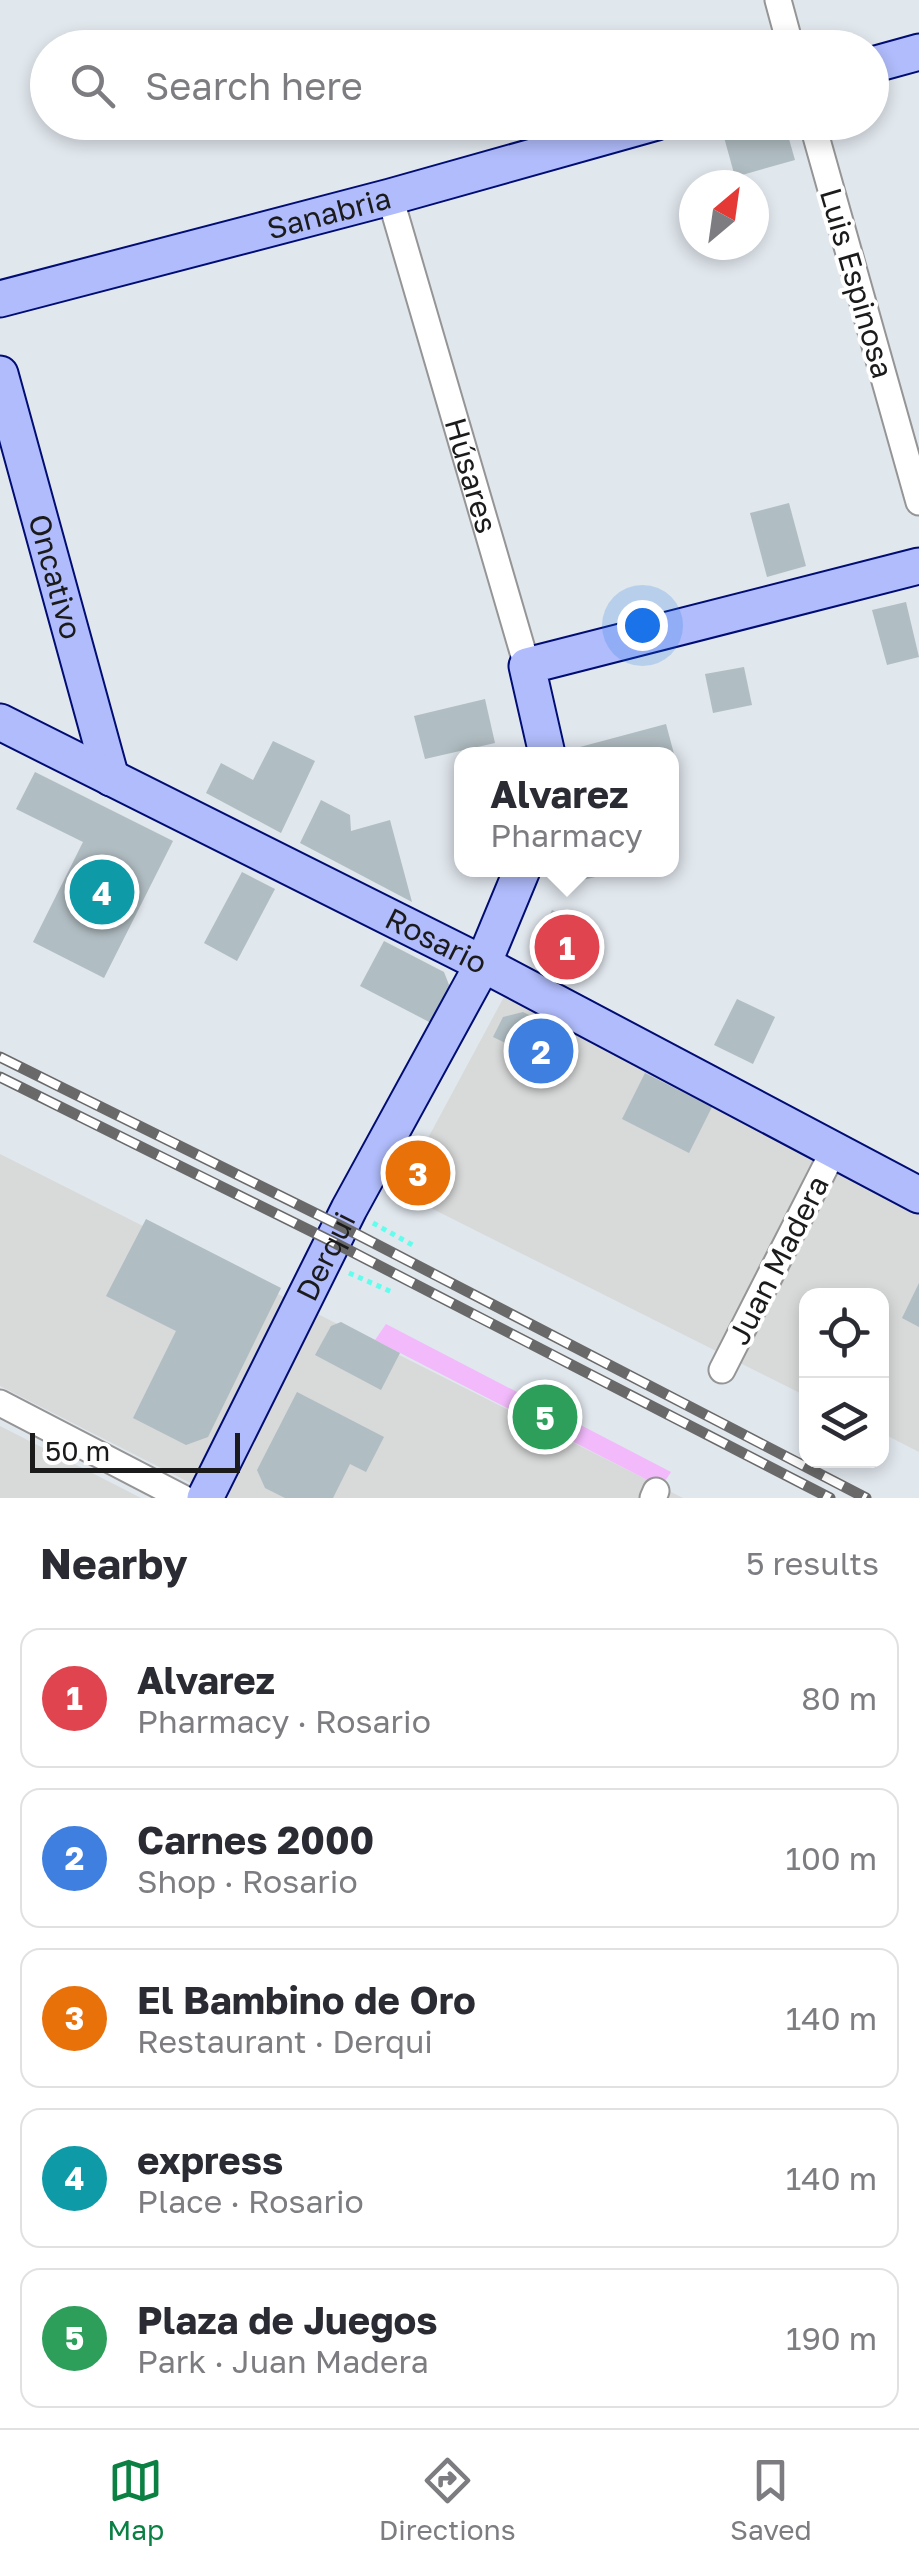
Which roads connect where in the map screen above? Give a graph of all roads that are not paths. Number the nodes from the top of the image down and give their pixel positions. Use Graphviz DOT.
graph roads {
  1 [pos="778,0"];
  2 [pos="786,30"];
  3 [pos="919,52"];
  4 [pos="889,60"];
  5 [pos="594,140"];
  6 [pos="817,140"];
  7 [pos="390,197"];
  8 [pos="0,299"];
  9 [pos="0,374"];
  10 [pos="919,502"];
  11 [pos="919,566"];
  12 [pos="527,666"];
  13 [pos="0,722"];
  14 [pos="545,747"];
  15 [pos="112,778"];
  16 [pos="519,877"];
  17 [pos="483,964"];
  18 [pos="834,1150"];
  19 [pos="919,1195"];
  20 [pos="722,1370"];
  21 [pos="0,1403"];
  22 [pos="183,1498"];
  23 [pos="204,1498"];
  1 -- 2 [label="street"];
  3 -- 4 [label="street"];
  5 -- 7 [label="street, Sanabria"];
  6 -- 10 [label="street, Luis Espinosa"];
  7 -- 8 [label="street, Sanabria"];
  7 -- 12 [label="street, Húsares"];
  9 -- 15 [label="street, Oncativo"];
  11 -- 12 [label="street"];
  12 -- 14 [label="street, Húsares"];
  13 -- 15 [label="street, Rosario"];
  15 -- 17 [label="street, Rosario"];
  16 -- 17 [label="street"];
  17 -- 18 [label="street, Rosario"];
  17 -- 23 [label="street, Derqui"];
  18 -- 19 [label="street, Rosario"];
  18 -- 20 [label="street, Juan Madera"];
  21 -- 22 [label="street"];
}
